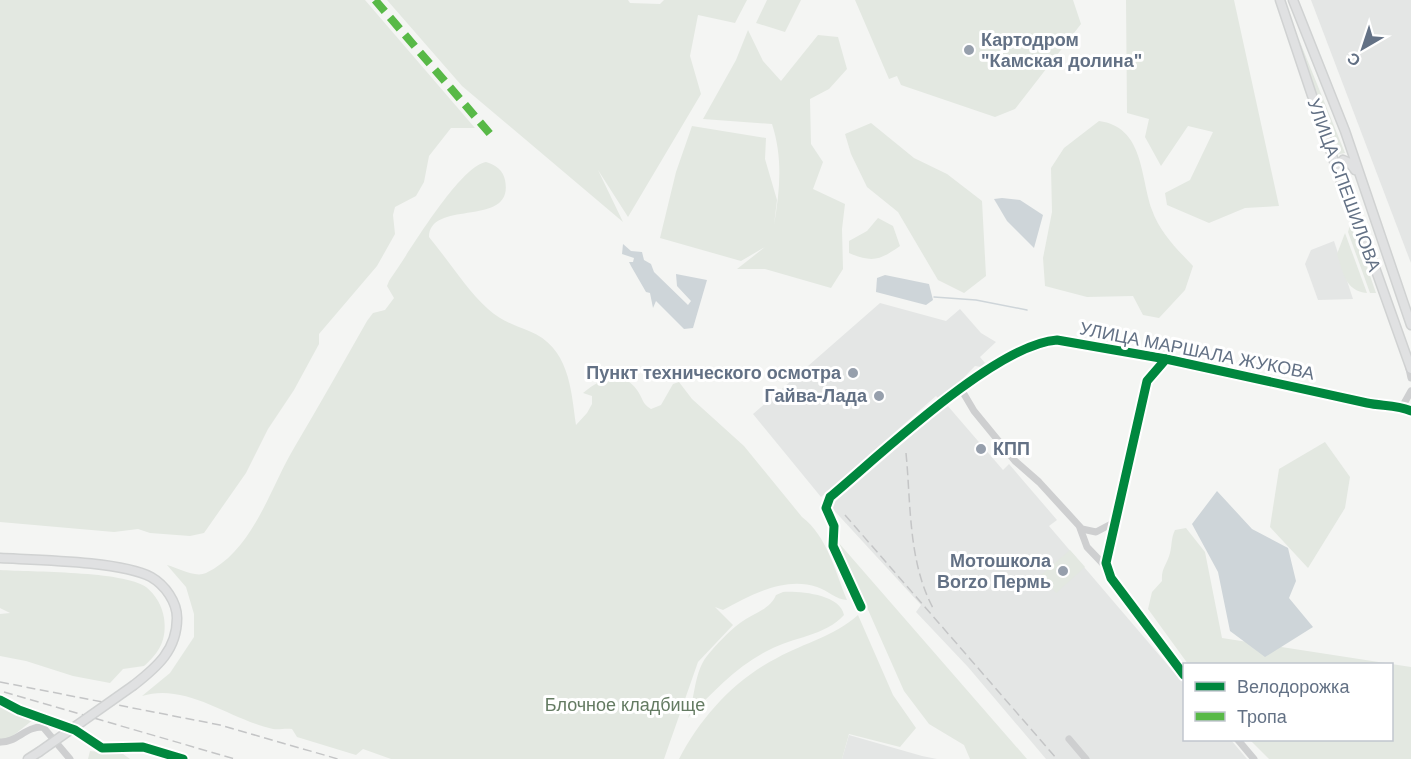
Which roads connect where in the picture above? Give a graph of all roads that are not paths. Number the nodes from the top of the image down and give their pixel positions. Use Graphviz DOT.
graph roads {
  1 [pos="1280,0"];
  2 [pos="1293,0"];
  3 [pos="1363,183"];
  4 [pos="1343,188"];
  5 [pos="1411,325"];
  6 [pos="1407,358"];
  7 [pos="1166,359"];
  8 [pos="1411,369"];
  9 [pos="1411,378"];
  10 [pos="961,389"];
  11 [pos="1411,391"];
  12 [pos="1402,407"];
  13 [pos="1411,411"];
  14 [pos="1116,521"];
  15 [pos="1079,526"];
  16 [pos="0,558"];
  17 [pos="1107,568"];
  18 [pos="861,607"];
  19 [pos="1183,672"];
  20 [pos="0,700"];
  21 [pos="1069,739"];
  22 [pos="1239,741"];
  23 [pos="0,742"];
  24 [pos="28,759"];
  25 [pos="70,759"];
  26 [pos="183,759"];
  27 [pos="1086,759"];
  28 [pos="1254,759"];
  1 -- 4 [label="main road, УЛИЦА СПЕШИЛОВА"];
  2 -- 3 [label="main road, УЛИЦА СПЕШИЛОВА"];
  3 -- 4 [label="main road"];
  3 -- 5 [label="main road, УЛИЦА СПЕШИЛОВА"];
  4 -- 6 [label="main road, УЛИЦА СПЕШИЛОВА"];
  6 -- 8 [label="main road, УЛИЦА СПЕШИЛОВА"];
  6 -- 9 [label="street"];
  7 -- 10 [label="street, УЛИЦА МАРШАЛА ЖУКОВА"];
  7 -- 12 [label="street, УЛИЦА МАРШАЛА ЖУКОВА"];
  7 -- 14 [label="street"];
  10 -- 15 [label="street"];
  10 -- 18 [label="street, УЛИЦА МАРШАЛА ЖУКОВА"];
  11 -- 12 [label="street"];
  12 -- 13 [label="street"];
  14 -- 15 [label="street"];
  14 -- 17 [label="street"];
  15 -- 17 [label="street"];
  16 -- 24 [label="main road, bridge"];
  17 -- 19 [label="street"];
  20 -- 26 [label="street"];
  21 -- 27 [label="street"];
  22 -- 28 [label="street"];
  23 -- 25 [label="street"];
}
